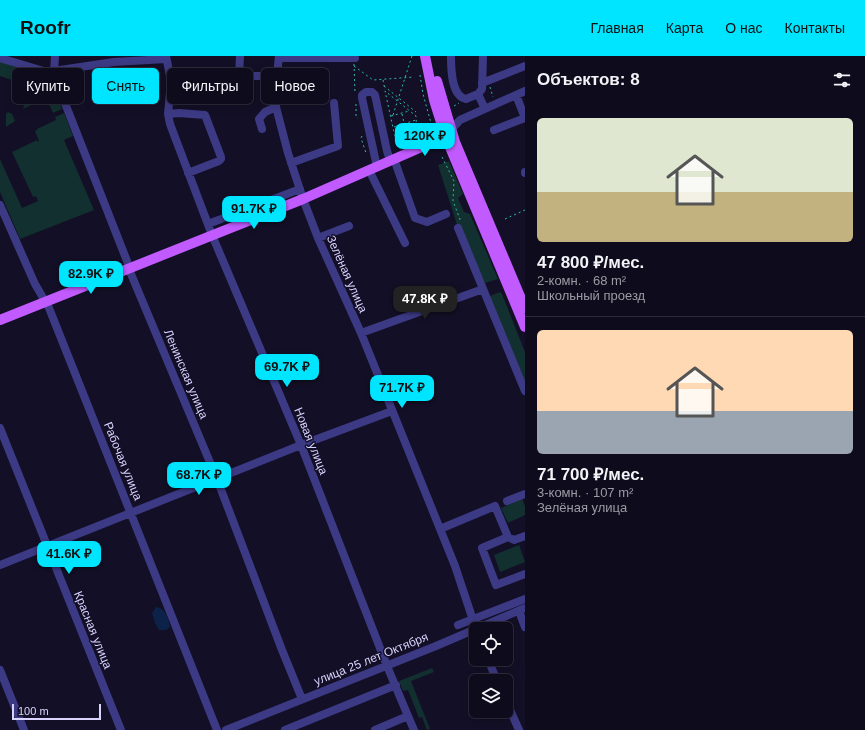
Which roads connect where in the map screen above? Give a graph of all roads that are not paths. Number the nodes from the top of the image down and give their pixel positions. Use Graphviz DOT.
graph roads {
  1 [pos="55,56"];
  2 [pos="240,56"];
  3 [pos="354,56"];
  4 [pos="425,56"];
  5 [pos="432,56"];
  6 [pos="451,56"];
  7 [pos="483,56"];
  8 [pos="279,57"];
  9 [pos="0,58"];
  10 [pos="166,58"];
  11 [pos="114,59"];
  12 [pos="525,66"];
  13 [pos="32,68"];
  14 [pos="54,68"];
  15 [pos="73,68"];
  16 [pos="168,68"];
  17 [pos="239,68"];
  18 [pos="278,68"];
  19 [pos="485,81"];
  20 [pos="525,91"];
  21 [pos="478,94"];
  22 [pos="516,95"];
  23 [pos="334,103"];
  24 [pos="65,104"];
  25 [pos="169,104"];
  26 [pos="276,104"];
  27 [pos="276,107"];
  28 [pos="484,110"];
  29 [pos="168,114"];
  30 [pos="525,118"];
  31 [pos="262,128"];
  32 [pos="494,130"];
  33 [pos="448,133"];
  34 [pos="392,160"];
  35 [pos="291,163"];
  36 [pos="373,168"];
  37 [pos="188,173"];
  38 [pos="301,194"];
  39 [pos="0,205"];
  40 [pos="446,214"];
  41 [pos="208,224"];
  42 [pos="460,225"];
  43 [pos="350,226"];
  44 [pos="212,235"];
  45 [pos="318,238"];
  46 [pos="405,243"];
  47 [pos="129,268"];
  48 [pos="483,289"];
  49 [pos="523,296"];
  50 [pos="46,302"];
  51 [pos="525,308"];
  52 [pos="0,320"];
  53 [pos="525,327"];
  54 [pos="361,333"];
  55 [pos="525,391"];
  56 [pos="392,411"];
  57 [pos="0,428"];
  58 [pos="301,445"];
  59 [pos="217,479"];
  60 [pos="525,494"];
  61 [pos="507,501"];
  62 [pos="130,512"];
  63 [pos="440,529"];
  64 [pos="525,536"];
  65 [pos="508,537"];
  66 [pos="47,546"];
  67 [pos="0,565"];
  68 [pos="525,574"];
  69 [pos="525,599"];
  70 [pos="522,610"];
  71 [pos="472,619"];
  72 [pos="473,622"];
  73 [pos="493,622"];
  74 [pos="458,625"];
  75 [pos="525,628"];
  76 [pos="469,632"];
  77 [pos="387,666"];
  78 [pos="0,670"];
  79 [pos="396,685"];
  80 [pos="302,699"];
  81 [pos="408,716"];
  82 [pos="513,718"];
  83 [pos="24,730"];
  84 [pos="121,730"];
  85 [pos="217,730"];
  86 [pos="226,730"];
  87 [pos="285,730"];
  88 [pos="375,730"];
  89 [pos="414,730"];
  90 [pos="518,730"];
  1 -- 14 [label="street, Ленинская улица"];
  2 -- 17 [label="street"];
  3 -- 8 [label="street"];
  4 -- 33 [label="main road"];
  5 -- 33 [label="main road"];
  6 -- 21 [label="street"];
  7 -- 19 [label="street"];
  8 -- 18 [label="street, Зелёная улица"];
  9 -- 13 [label="street"];
  10 -- 11 [label="street"];
  10 -- 16 [label="street"];
  11 -- 15 [label="street"];
  12 -- 19 [label="street"];
  19 -- 21 [label="street"];
  20 -- 22 [label="street"];
  21 -- 28 [label="street"];
  22 -- 28 [label="street"];
  22 -- 30 [label="street"];
  23 -- 35 [label="street"];
  24 -- 47 [label="street, Ленинская улица"];
  25 -- 29 [label="street"];
  26 -- 27 [label="street, Зелёная улица"];
  27 -- 31 [label="street"];
  27 -- 35 [label="street, Зелёная улица"];
  28 -- 33 [label="street"];
  29 -- 37 [label="street, Новая улица"];
  29 -- 37 [label="street"];
  30 -- 32 [label="street"];
  33 -- 34 [label="main road"];
  33 -- 49 [label="main road"];
  33 -- 53 [label="main road"];
  34 -- 36 [label="main road"];
  34 -- 36 [label="street"];
  34 -- 40 [label="street"];
  35 -- 38 [label="street, Зелёная улица"];
  36 -- 38 [label="main road"];
  36 -- 46 [label="street"];
  37 -- 41 [label="street, Новая улица"];
  38 -- 41 [label="street"];
  38 -- 44 [label="main road"];
  38 -- 45 [label="street, Зелёная улица"];
  39 -- 50 [label="street, Рабочая улица"];
  41 -- 44 [label="street, Новая улица"];
  42 -- 48 [label="street"];
  43 -- 45 [label="street"];
  44 -- 47 [label="main road"];
  44 -- 58 [label="street, Новая улица"];
  45 -- 54 [label="street, Зелёная улица"];
  47 -- 50 [label="main road"];
  47 -- 59 [label="street, Ленинская улица"];
  48 -- 54 [label="street"];
  48 -- 55 [label="street"];
  49 -- 51 [label="main road"];
  50 -- 52 [label="main road"];
  50 -- 62 [label="street, Рабочая улица"];
  54 -- 56 [label="street, Зелёная улица"];
  56 -- 58 [label="street"];
  56 -- 63 [label="street, Зелёная улица"];
  57 -- 66 [label="street, Красная улица"];
  58 -- 59 [label="street"];
  58 -- 77 [label="street, Новая улица"];
  59 -- 62 [label="street"];
  59 -- 80 [label="street, Ленинская улица"];
  60 -- 61 [label="street"];
  62 -- 66 [label="street"];
  62 -- 85 [label="street, Рабочая улица"];
  63 -- 65 [label="street"];
  63 -- 71 [label="street, Зелёная улица"];
  64 -- 65 [label="street"];
  65 -- 68 [label="street"];
  66 -- 67 [label="street"];
  66 -- 84 [label="street, Красная улица"];
  69 -- 71 [label="street"];
  70 -- 73 [label="street, улица 25 лет Октября"];
  70 -- 75 [label="street"];
  71 -- 72 [label="street, Зелёная улица"];
  71 -- 74 [label="street"];
  76 -- 77 [label="street, улица 25 лет Октября"];
  77 -- 79 [label="street, Новая улица"];
  77 -- 80 [label="street, улица 25 лет Октября"];
  78 -- 83 [label="street"];
  79 -- 81 [label="street, Новая улица"];
  79 -- 87 [label="street"];
  80 -- 86 [label="street, улица 25 лет Октября"];
  81 -- 88 [label="street"];
  81 -- 89 [label="street, Новая улица"];
  82 -- 90 [label="street"];
}
